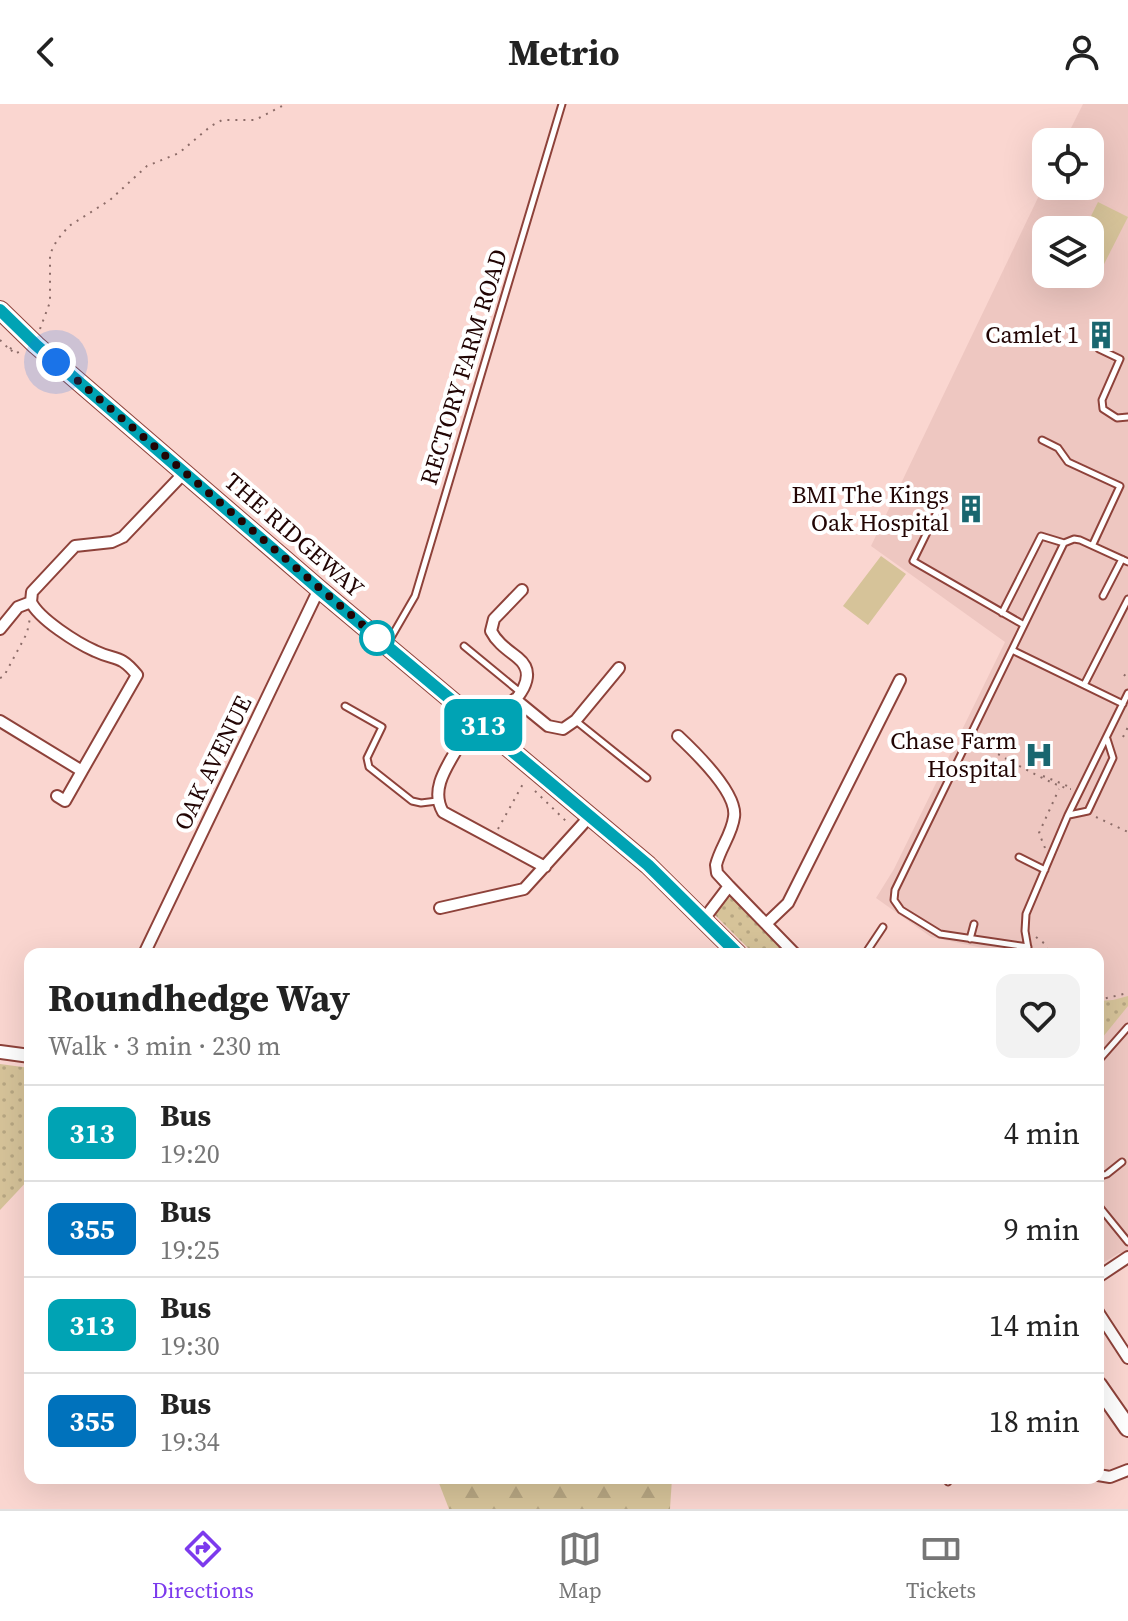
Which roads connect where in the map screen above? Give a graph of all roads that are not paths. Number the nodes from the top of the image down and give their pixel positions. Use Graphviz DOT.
graph roads {
  1 [pos="562,104"];
  2 [pos="0,310"];
  3 [pos="1099,349"];
  4 [pos="1128,417"];
  5 [pos="1042,440"];
  6 [pos="184,473"];
  7 [pos="939,508"];
  8 [pos="1064,543"];
  9 [pos="1093,544"];
  10 [pos="1125,561"];
  11 [pos="319,589"];
  12 [pos="522,590"];
  13 [pos="1103,596"];
  14 [pos="1128,599"];
  15 [pos="33,606"];
  16 [pos="1002,613"];
  17 [pos="1024,625"];
  18 [pos="0,629"];
  19 [pos="389,641"];
  20 [pos="464,646"];
  21 [pos="1012,650"];
  22 [pos="619,668"];
  23 [pos="900,680"];
  24 [pos="1084,685"];
  25 [pos="1128,693"];
  26 [pos="518,696"];
  27 [pos="1123,704"];
  28 [pos="345,706"];
  29 [pos="576,720"];
  30 [pos="0,721"];
  31 [pos="489,729"];
  32 [pos="678,736"];
  33 [pos="1106,737"];
  34 [pos="461,742"];
  35 [pos="82,771"];
  36 [pos="647,778"];
  37 [pos="57,796"];
  38 [pos="437,801"];
  39 [pos="591,815"];
  40 [pos="1068,815"];
  41 [pos="1019,857"];
  42 [pos="545,867"];
  43 [pos="1045,870"];
  44 [pos="729,886"];
  45 [pos="440,908"];
  46 [pos="704,919"];
  47 [pos="766,924"];
  48 [pos="974,924"];
  49 [pos="883,927"];
  50 [pos="970,939"];
  51 [pos="147,948"];
  52 [pos="732,948"];
  53 [pos="789,948"];
  54 [pos="869,948"];
  55 [pos="1017,948"];
  56 [pos="1028,948"];
  57 [pos="1128,1027"];
  58 [pos="0,1052"];
  59 [pos="1104,1054"];
  60 [pos="24,1055"];
  61 [pos="1122,1162"];
  62 [pos="1104,1174"];
  63 [pos="1104,1212"];
  64 [pos="1128,1242"];
  65 [pos="1128,1257"];
  66 [pos="1104,1273"];
  67 [pos="1104,1321"];
  68 [pos="1128,1358"];
  69 [pos="1104,1394"];
  70 [pos="1128,1428"];
  71 [pos="1128,1470"];
  72 [pos="1104,1476"];
  1 -- 19 [label="lane, RECTORY FARM ROAD"];
  2 -- 6 [label="main road, THE RIDGEWAY"];
  3 -- 4 [label="lane"];
  5 -- 9 [label="lane"];
  6 -- 11 [label="main road, THE RIDGEWAY"];
  6 -- 15 [label="street"];
  7 -- 16 [label="lane"];
  8 -- 9 [label="lane"];
  8 -- 16 [label="lane"];
  8 -- 17 [label="lane"];
  9 -- 10 [label="lane"];
  10 -- 13 [label="lane"];
  11 -- 19 [label="main road, THE RIDGEWAY"];
  11 -- 51 [label="street, OAK AVENUE"];
  12 -- 26 [label="street"];
  14 -- 24 [label="lane"];
  15 -- 18 [label="street"];
  15 -- 35 [label="street"];
  16 -- 17 [label="lane"];
  17 -- 21 [label="lane"];
  19 -- 31 [label="main road, THE RIDGEWAY"];
  20 -- 26 [label="lane"];
  21 -- 24 [label="lane"];
  21 -- 50 [label="lane"];
  22 -- 29 [label="street"];
  23 -- 47 [label="street"];
  24 -- 27 [label="lane"];
  25 -- 27 [label="lane"];
  26 -- 29 [label="street"];
  26 -- 31 [label="street"];
  27 -- 33 [label="lane"];
  28 -- 38 [label="lane"];
  29 -- 36 [label="lane"];
  30 -- 35 [label="street"];
  31 -- 39 [label="main road, THE RIDGEWAY"];
  32 -- 44 [label="street"];
  33 -- 40 [label="lane"];
  33 -- 40 [label="lane"];
  34 -- 38 [label="street"];
  35 -- 37 [label="street"];
  38 -- 42 [label="street"];
  39 -- 42 [label="street"];
  39 -- 46 [label="main road, THE RIDGEWAY"];
  40 -- 43 [label="lane"];
  41 -- 43 [label="lane"];
  42 -- 45 [label="street"];
  43 -- 56 [label="lane"];
  44 -- 46 [label="street"];
  44 -- 47 [label="street"];
  46 -- 52 [label="main road, THE RIDGEWAY"];
  47 -- 53 [label="street"];
  48 -- 50 [label="lane"];
  49 -- 54 [label="lane"];
  50 -- 55 [label="lane"];
  57 -- 59 [label="lane"];
  58 -- 60 [label="street"];
  61 -- 62 [label="lane"];
  63 -- 64 [label="lane"];
  65 -- 66 [label="street"];
  67 -- 68 [label="street"];
  69 -- 70 [label="main road"];
  71 -- 72 [label="street"];
}
